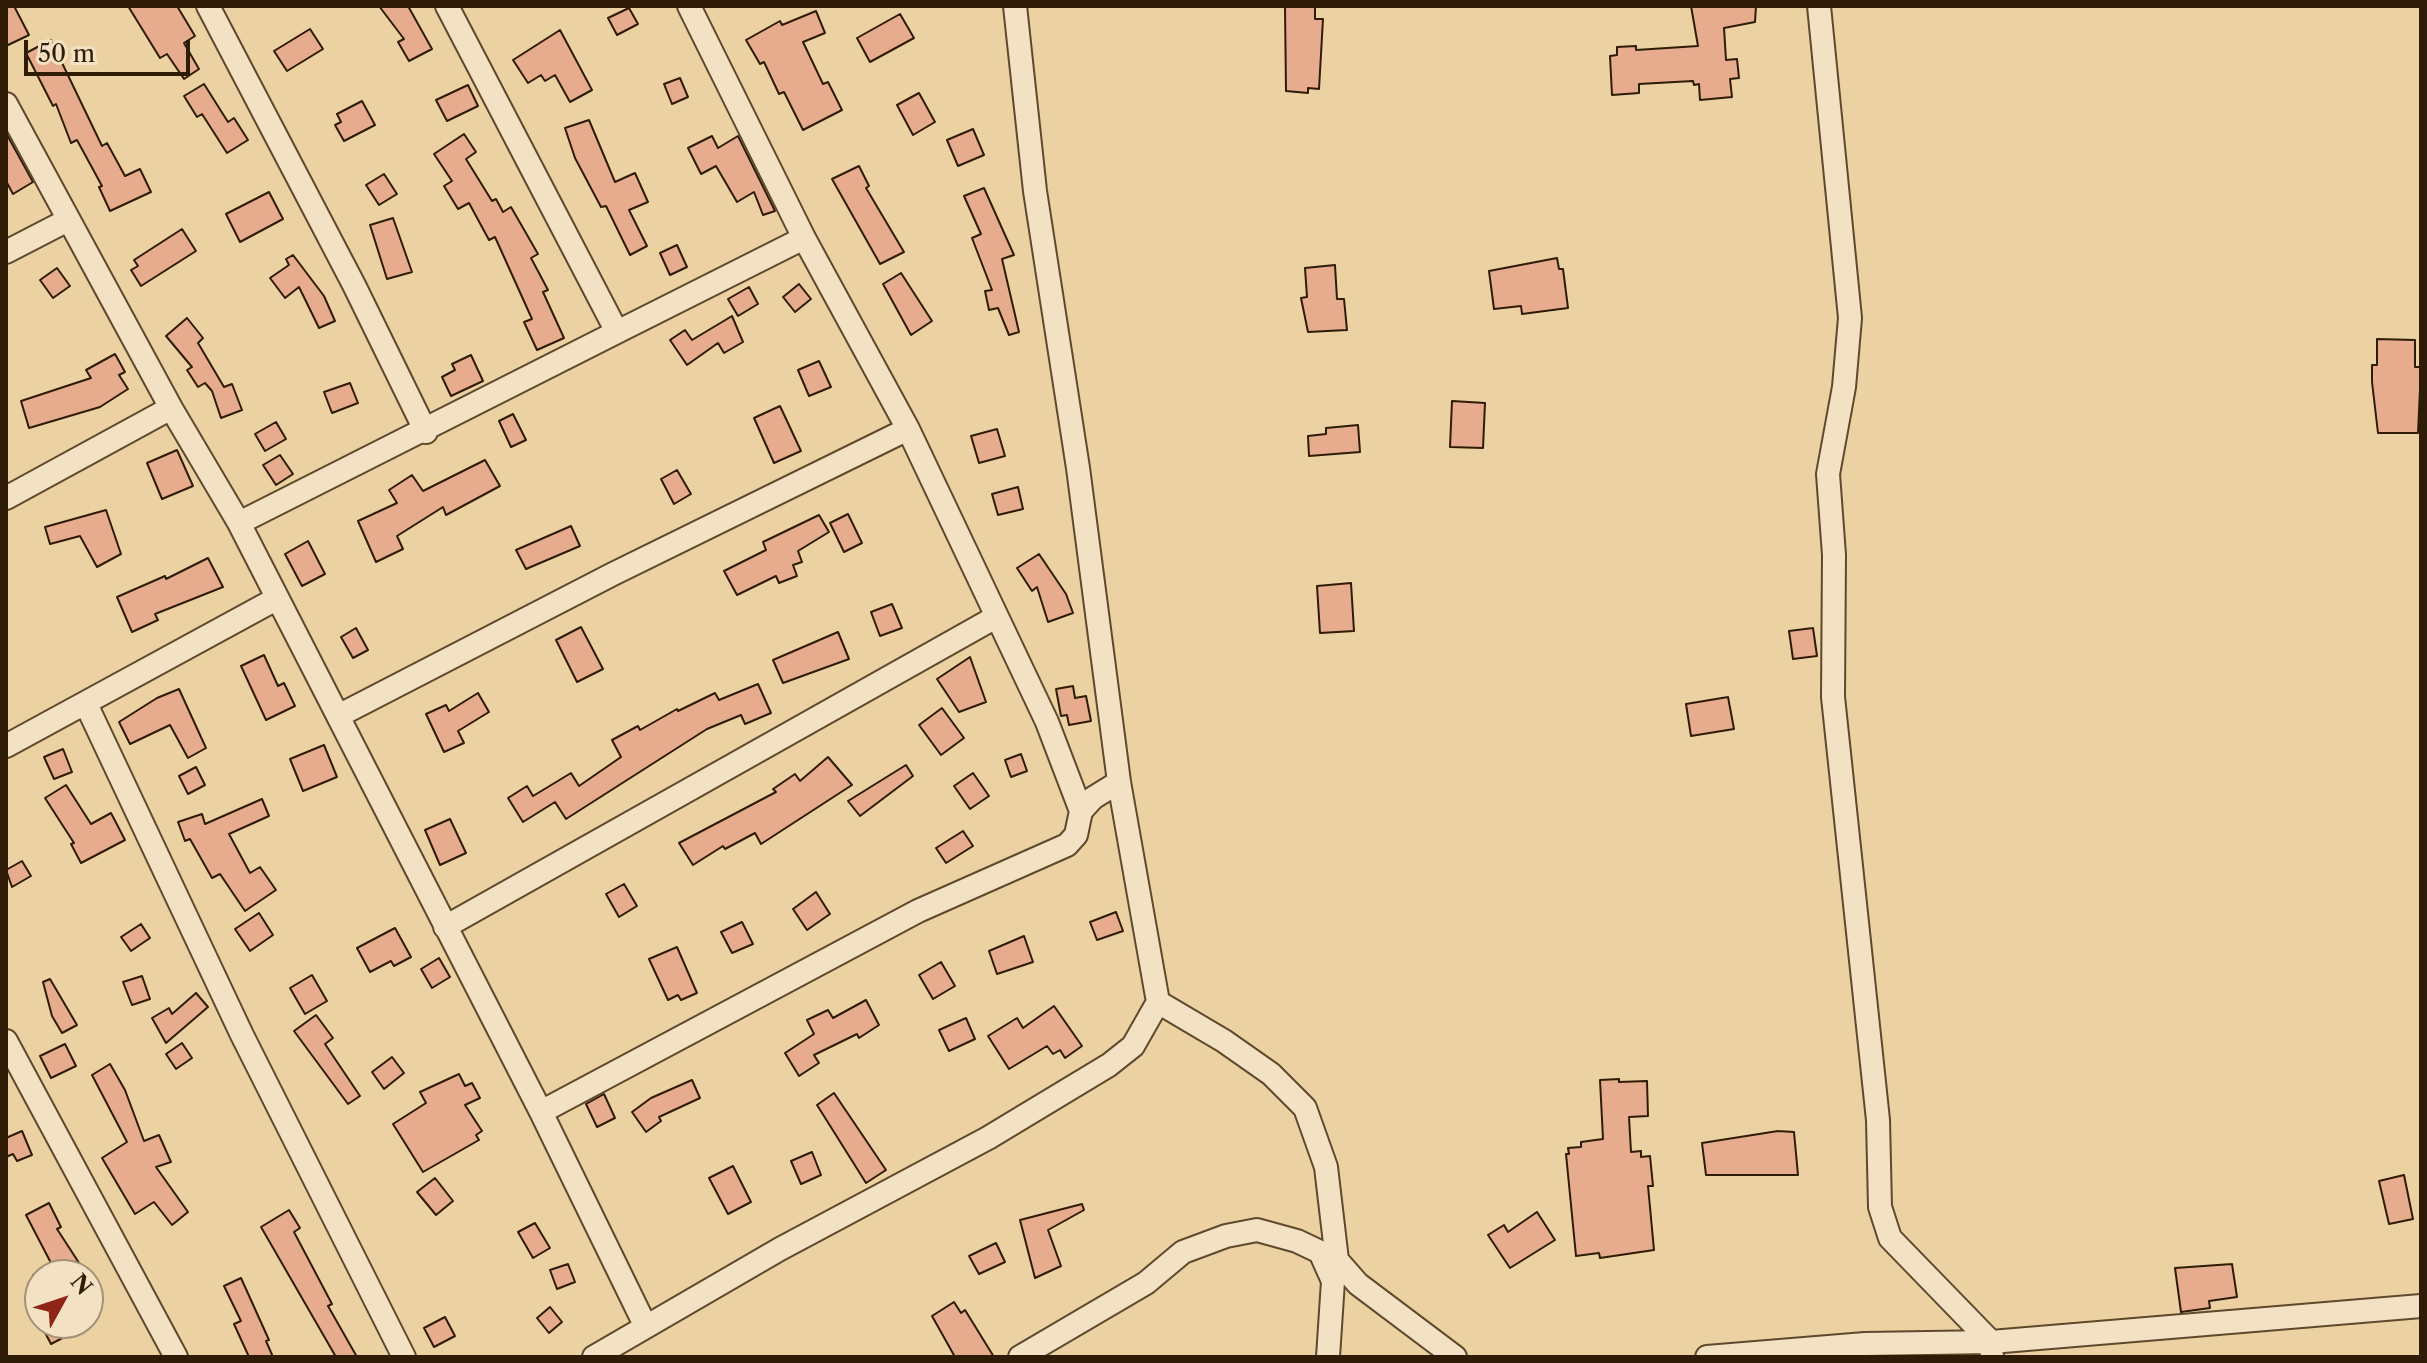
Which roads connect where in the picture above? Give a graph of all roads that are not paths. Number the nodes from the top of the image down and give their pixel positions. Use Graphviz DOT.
graph roads {
  1 [pos="208,6"];
  2 [pos="447,6"];
  3 [pos="689,6"];
  4 [pos="1015,6"];
  5 [pos="1819,6"];
  6 [pos="6,104"];
  7 [pos="68,220"];
  8 [pos="804,238"];
  9 [pos="6,252"];
  10 [pos="617,332"];
  11 [pos="171,408"];
  12 [pos="908,429"];
  13 [pos="426,432"];
  14 [pos="6,498"];
  15 [pos="239,523"];
  16 [pos="276,599"];
  17 [pos="996,617"];
  18 [pos="86,704"];
  19 [pos="338,716"];
  20 [pos="6,746"];
  21 [pos="1119,782"];
  22 [pos="1081,811"];
  23 [pos="445,927"];
  24 [pos="1158,1002"];
  25 [pos="6,1041"];
  26 [pos="541,1112"];
  27 [pos="1328,1256"];
  28 [pos="2421,1306"];
  29 [pos="645,1325"];
  30 [pos="1992,1350"];
  31 [pos="1734,1356"];
  32 [pos="176,1357"];
  33 [pos="404,1357"];
  34 [pos="594,1357"];
  35 [pos="1020,1357"];
  36 [pos="1328,1357"];
  37 [pos="1455,1357"];
  38 [pos="1707,1357"];
  1 -- 13 [label="street"];
  2 -- 10 [label="street"];
  3 -- 8 [label="street"];
  4 -- 21 [label="street"];
  5 -- 30 [label="street"];
  6 -- 7 [label="street"];
  7 -- 9 [label="street"];
  7 -- 11 [label="street"];
  8 -- 10 [label="street"];
  8 -- 12 [label="street"];
  10 -- 13 [label="street"];
  11 -- 14 [label="street"];
  11 -- 15 [label="street"];
  12 -- 17 [label="street"];
  12 -- 19 [label="street"];
  13 -- 15 [label="street"];
  15 -- 16 [label="street"];
  16 -- 18 [label="street"];
  16 -- 19 [label="street"];
  17 -- 22 [label="street"];
  17 -- 23 [label="street"];
  18 -- 20 [label="street"];
  18 -- 33 [label="street"];
  19 -- 23 [label="street"];
  21 -- 22 [label="street"];
  21 -- 24 [label="street"];
  22 -- 26 [label="street"];
  23 -- 26 [label="street"];
  24 -- 27 [label="street"];
  24 -- 29 [label="street"];
  25 -- 32 [label="street"];
  26 -- 29 [label="street"];
  27 -- 35 [label="street"];
  27 -- 36 [label="street"];
  27 -- 37 [label="street"];
  28 -- 30 [label="street"];
  29 -- 34 [label="street"];
  30 -- 31 [label="street"];
  31 -- 38 [label="street"];
}
